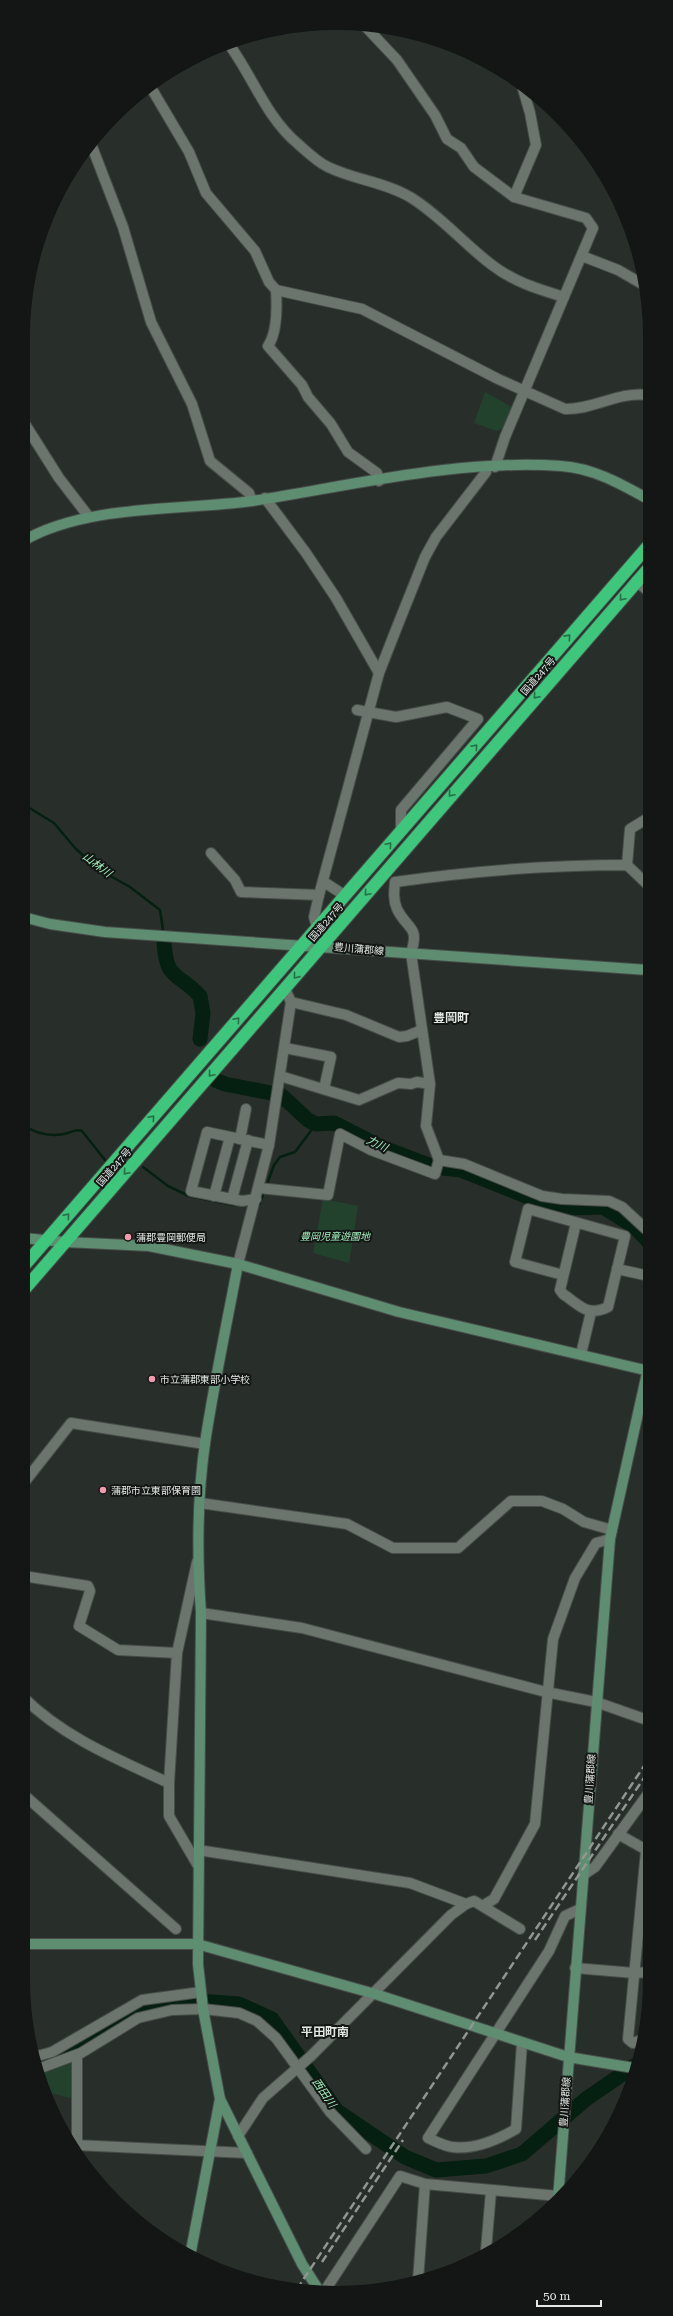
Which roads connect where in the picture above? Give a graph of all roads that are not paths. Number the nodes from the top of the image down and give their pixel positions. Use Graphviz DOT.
graph roads {
  1 [pos="371,32"];
  2 [pos="231,48"];
  3 [pos="153,91"];
  4 [pos="525,94"];
  5 [pos="93,150"];
  6 [pos="514,197"];
  7 [pos="582,256"];
  8 [pos="638,281"];
  9 [pos="276,290"];
  10 [pos="564,297"];
  11 [pos="525,391"];
  12 [pos="643,395"];
  13 [pos="30,432"];
  14 [pos="490,467"];
  15 [pos="379,480"];
  16 [pos="643,496"];
  17 [pos="265,498"];
  18 [pos="252,501"];
  19 [pos="89,517"];
  20 [pos="30,537"];
  21 [pos="643,552"];
  22 [pos="643,574"];
  23 [pos="636,581"];
  24 [pos="643,587"];
  25 [pos="379,673"];
  26 [pos="357,710"];
  27 [pos="369,712"];
  28 [pos="643,821"];
  29 [pos="401,830"];
  30 [pos="211,853"];
  31 [pos="626,865"];
  32 [pos="643,880"];
  33 [pos="324,882"];
  34 [pos="319,895"];
  35 [pos="344,895"];
  36 [pos="30,919"];
  37 [pos="317,927"];
  38 [pos="302,945"];
  39 [pos="321,946"];
  40 [pos="412,953"];
  41 [pos="643,970"];
  42 [pos="285,990"];
  43 [pos="291,1002"];
  44 [pos="422,1030"];
  45 [pos="285,1048"];
  46 [pos="280,1076"];
  47 [pos="430,1084"];
  48 [pos="324,1089"];
  49 [pos="246,1109"];
  50 [pos="240,1139"];
  51 [pos="269,1145"];
  52 [pos="437,1165"];
  53 [pos="264,1188"];
  54 [pos="214,1196"];
  55 [pos="232,1199"];
  56 [pos="255,1204"];
  57 [pos="576,1223"];
  58 [pos="643,1226"];
  59 [pos="30,1238"];
  60 [pos="46,1239"];
  61 [pos="65,1242"];
  62 [pos="30,1258"];
  63 [pos="238,1264"];
  64 [pos="617,1269"];
  65 [pos="563,1275"];
  66 [pos="643,1275"];
  67 [pos="30,1283"];
  68 [pos="591,1312"];
  69 [pos="581,1354"];
  70 [pos="643,1367"];
  71 [pos="643,1391"];
  72 [pos="205,1444"];
  73 [pos="30,1475"];
  74 [pos="200,1503"];
  75 [pos="611,1535"];
  76 [pos="197,1560"];
  77 [pos="30,1577"];
  78 [pos="201,1613"];
  79 [pos="176,1653"];
  80 [pos="546,1692"];
  81 [pos="596,1702"];
  82 [pos="30,1704"];
  83 [pos="643,1719"];
  84 [pos="169,1783"];
  85 [pos="30,1800"];
  86 [pos="643,1800"];
  87 [pos="618,1834"];
  88 [pos="643,1849"];
  89 [pos="198,1850"];
  90 [pos="197,1864"];
  91 [pos="583,1875"];
  92 [pos="643,1895"];
  93 [pos="466,1904"];
  94 [pos="484,1905"];
  95 [pos="580,1910"];
  96 [pos="176,1928"];
  97 [pos="520,1930"];
  98 [pos="30,1944"];
  99 [pos="197,1944"];
  100 [pos="575,1968"];
  101 [pos="643,1972"];
  102 [pos="634,1973"];
  103 [pos="201,1992"];
  104 [pos="375,1994"];
  105 [pos="203,2009"];
  106 [pos="494,2034"];
  107 [pos="636,2042"];
  108 [pos="522,2043"];
  109 [pos="77,2055"];
  110 [pos="39,2056"];
  111 [pos="568,2057"];
  112 [pos="43,2067"];
  113 [pos="297,2067"];
  114 [pos="630,2067"];
  115 [pos="220,2099"];
  116 [pos="238,2136"];
  117 [pos="76,2141"];
  118 [pos="79,2145"];
  119 [pos="366,2149"];
  120 [pos="210,2152"];
  121 [pos="247,2153"];
  122 [pos="425,2184"];
  123 [pos="559,2190"];
  124 [pos="491,2191"];
  125 [pos="552,2197"];
  126 [pos="486,2247"];
  127 [pos="191,2249"];
  128 [pos="418,2275"];
  129 [pos="315,2285"];
  130 [pos="328,2286"];
  1 -- 6 [label="street"];
  2 -- 10 [label="street"];
  3 -- 9 [label="street"];
  4 -- 6 [label="street"];
  5 -- 18 [label="street"];
  6 -- 7 [label="street"];
  7 -- 8 [label="street"];
  7 -- 10 [label="street"];
  9 -- 11 [label="street"];
  9 -- 15 [label="street"];
  10 -- 11 [label="street"];
  11 -- 12 [label="street"];
  11 -- 14 [label="street"];
  13 -- 19 [label="street"];
  14 -- 15 [label="street"];
  14 -- 16 [label="street"];
  14 -- 25 [label="street"];
  15 -- 17 [label="street"];
  17 -- 18 [label="street"];
  17 -- 25 [label="street"];
  18 -- 19 [label="street"];
  19 -- 20 [label="street"];
  29 -- 21 [label="highway, 国道247号, one-way"];
  22 -- 23 [label="highway, 国道247号"];
  23 -- 24 [label="street"];
  23 -- 39 [label="highway, 国道247号, one-way"];
  25 -- 27 [label="street"];
  26 -- 27 [label="street"];
  27 -- 29 [label="street"];
  27 -- 33 [label="street"];
  28 -- 31 [label="street"];
  35 -- 29 [label="highway, 国道247号, one-way"];
  30 -- 34 [label="street"];
  31 -- 32 [label="street"];
  31 -- 40 [label="street"];
  33 -- 34 [label="street"];
  33 -- 35 [label="street"];
  34 -- 37 [label="street"];
  35 -- 37 [label="highway, 国道247号"];
  36 -- 38 [label="street, 豊川蒲郡線"];
  37 -- 38 [label="highway, 国道247号"];
  38 -- 39 [label="street, 豊川蒲郡線"];
  60 -- 38 [label="highway, 国道247号, one-way"];
  39 -- 40 [label="street, 豊川蒲郡線"];
  39 -- 42 [label="highway, 国道247号, one-way"];
  40 -- 41 [label="street, 豊川蒲郡線"];
  40 -- 44 [label="street"];
  42 -- 43 [label="street"];
  42 -- 61 [label="highway, 国道247号, one-way"];
  43 -- 44 [label="street"];
  43 -- 45 [label="street"];
  44 -- 47 [label="street"];
  45 -- 46 [label="street"];
  45 -- 48 [label="street"];
  46 -- 48 [label="street"];
  46 -- 51 [label="street"];
  47 -- 48 [label="street"];
  47 -- 52 [label="street"];
  49 -- 50 [label="street"];
  50 -- 51 [label="street"];
  50 -- 54 [label="street"];
  50 -- 54 [label="street"];
  50 -- 55 [label="street"];
  51 -- 53 [label="street"];
  52 -- 53 [label="street"];
  52 -- 58 [label="street"];
  53 -- 56 [label="street"];
  54 -- 55 [label="street"];
  55 -- 56 [label="street"];
  56 -- 63 [label="street"];
  57 -- 64 [label="street"];
  57 -- 65 [label="street"];
  57 -- 65 [label="street"];
  59 -- 60 [label="street"];
  60 -- 61 [label="street"];
  60 -- 62 [label="highway, 国道247号"];
  61 -- 63 [label="street"];
  61 -- 67 [label="highway, 国道247号"];
  63 -- 69 [label="street"];
  63 -- 72 [label="street"];
  64 -- 66 [label="street"];
  64 -- 68 [label="street"];
  65 -- 68 [label="street"];
  68 -- 69 [label="street"];
  69 -- 70 [label="street"];
  71 -- 75 [label="street, 豊川蒲郡線"];
  72 -- 73 [label="street"];
  72 -- 74 [label="street"];
  74 -- 75 [label="street"];
  74 -- 76 [label="street"];
  75 -- 80 [label="street"];
  75 -- 81 [label="street, 豊川蒲郡線"];
  76 -- 78 [label="street"];
  76 -- 79 [label="street"];
  77 -- 79 [label="street"];
  78 -- 80 [label="street"];
  78 -- 89 [label="street"];
  79 -- 84 [label="street"];
  80 -- 81 [label="street"];
  80 -- 94 [label="street"];
  81 -- 83 [label="street"];
  81 -- 91 [label="street, 豊川蒲郡線"];
  82 -- 84 [label="street"];
  84 -- 90 [label="street"];
  85 -- 96 [label="street"];
  86 -- 87 [label="street"];
  87 -- 88 [label="street"];
  87 -- 91 [label="street"];
  89 -- 90 [label="street"];
  89 -- 93 [label="street"];
  90 -- 99 [label="street"];
  91 -- 95 [label="street, 豊川蒲郡線"];
  92 -- 102 [label="street"];
  93 -- 94 [label="street"];
  93 -- 104 [label="street"];
  94 -- 97 [label="street"];
  95 -- 100 [label="street, 豊川蒲郡線"];
  95 -- 106 [label="street"];
  98 -- 99 [label="street"];
  99 -- 103 [label="street"];
  99 -- 104 [label="street"];
  100 -- 102 [label="street"];
  100 -- 111 [label="street, 豊川蒲郡線"];
  101 -- 102 [label="street"];
  102 -- 107 [label="street"];
  103 -- 105 [label="street"];
  103 -- 110 [label="street"];
  104 -- 106 [label="street"];
  104 -- 113 [label="street"];
  105 -- 109 [label="street"];
  105 -- 113 [label="street"];
  105 -- 115 [label="street"];
  106 -- 108 [label="street"];
  106 -- 108 [label="street"];
  108 -- 111 [label="street"];
  109 -- 112 [label="street"];
  109 -- 117 [label="street"];
  111 -- 114 [label="street"];
  111 -- 123 [label="street, 豊川蒲郡線"];
  113 -- 116 [label="street"];
  113 -- 119 [label="street"];
  115 -- 116 [label="street"];
  115 -- 120 [label="street"];
  116 -- 121 [label="street"];
  118 -- 120 [label="street"];
  120 -- 121 [label="street"];
  120 -- 127 [label="street"];
  121 -- 129 [label="street"];
  122 -- 124 [label="street"];
  122 -- 128 [label="street"];
  122 -- 130 [label="street"];
  124 -- 125 [label="street"];
  124 -- 126 [label="street"];
}
